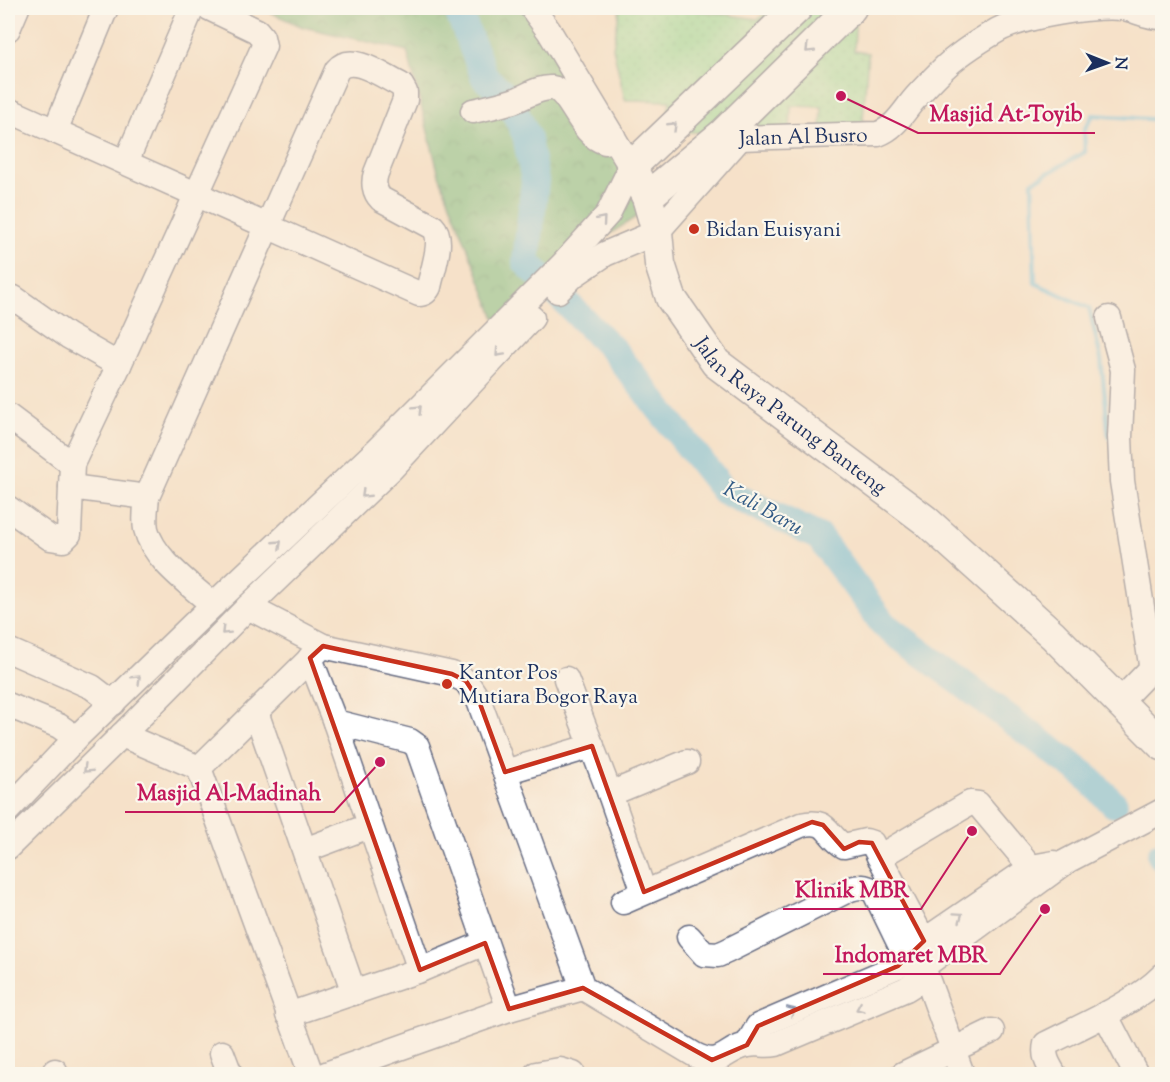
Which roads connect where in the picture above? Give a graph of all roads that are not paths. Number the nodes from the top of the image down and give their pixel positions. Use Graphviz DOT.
graph roads {
  1 [pos="17,8"];
  2 [pos="106,8"];
  3 [pos="192,8"];
  4 [pos="209,8"];
  5 [pos="532,8"];
  6 [pos="797,8"];
  7 [pos="851,8"];
  8 [pos="1124,8"];
  9 [pos="1162,17"];
  10 [pos="8,29"];
  11 [pos="8,110"];
  12 [pos="473,111"];
  13 [pos="55,131"];
  14 [pos="732,135"];
  15 [pos="613,136"];
  16 [pos="126,162"];
  17 [pos="631,167"];
  18 [pos="196,193"];
  19 [pos="646,197"];
  20 [pos="266,226"];
  21 [pos="657,232"];
  22 [pos="569,269"];
  23 [pos="14,298"];
  24 [pos="1109,318"];
  25 [pos="119,365"];
  26 [pos="8,416"];
  27 [pos="384,460"];
  28 [pos="72,464"];
  29 [pos="72,488"];
  30 [pos="147,496"];
  31 [pos="8,508"];
  32 [pos="213,605"];
  33 [pos="248,607"];
  34 [pos="8,650"];
  35 [pos="317,652"];
  36 [pos="566,679"];
  37 [pos="1120,701"];
  38 [pos="113,703"];
  39 [pos="9,708"];
  40 [pos="256,712"];
  41 [pos="335,722"];
  42 [pos="122,735"];
  43 [pos="76,738"];
  44 [pos="1162,745"];
  45 [pos="592,746"];
  46 [pos="687,762"];
  47 [pos="199,768"];
  48 [pos="505,772"];
  49 [pos="610,794"];
  50 [pos="8,810"];
  51 [pos="1162,811"];
  52 [pos="369,826"];
  53 [pos="10,839"];
  54 [pos="305,850"];
  55 [pos="879,857"];
  56 [pos="1036,873"];
  57 [pos="645,892"];
  58 [pos="622,902"];
  59 [pos="689,937"];
  60 [pos="485,943"];
  61 [pos="917,954"];
  62 [pos="420,970"];
  63 [pos="1162,976"];
  64 [pos="583,988"];
  65 [pos="354,993"];
  66 [pos="509,1009"];
  67 [pos="1105,1014"];
  68 [pos="288,1015"];
  69 [pos="992,1031"];
  70 [pos="954,1051"];
  71 [pos="707,1067"];
  72 [pos="311,1074"];
  73 [pos="326,1074"];
  74 [pos="536,1074"];
  75 [pos="573,1074"];
  76 [pos="903,1074"];
  77 [pos="962,1074"];
  78 [pos="1054,1074"];
  79 [pos="1136,1074"];
  1 -- 10 [label="street"];
  2 -- 13 [label="street"];
  3 -- 16 [label="street"];
  4 -- 18 [label="street"];
  5 -- 15 [label="street, Jalan Raya Parung Banteng"];
  17 -- 6 [label="main road, one-way"];
  7 -- 14 [label="main road, one-way"];
  8 -- 9 [label="street, Jalan Al Busro"];
  8 -- 14 [label="street, Jalan Al Busro"];
  11 -- 13 [label="street"];
  12 -- 15 [label="street"];
  13 -- 16 [label="street"];
  14 -- 19 [label="main road"];
  14 -- 21 [label="street"];
  15 -- 17 [label="street, Jalan Raya Parung Banteng"];
  16 -- 18 [label="street"];
  17 -- 19 [label="main road, Jalan Raya Parung Banteng"];
  22 -- 17 [label="street, one-way"];
  18 -- 20 [label="street"];
  18 -- 25 [label="street"];
  19 -- 21 [label="main road, Jalan Raya Parung Banteng"];
  20 -- 20 [label="street"];
  20 -- 30 [label="street"];
  21 -- 22 [label="street"];
  21 -- 37 [label="main road, Jalan Raya Parung Banteng"];
  22 -- 27 [label="street"];
  23 -- 25 [label="street"];
  24 -- 37 [label="street"];
  25 -- 28 [label="street"];
  26 -- 28 [label="street"];
  32 -- 27 [label="street, one-way"];
  27 -- 33 [label="street, one-way"];
  28 -- 29 [label="street"];
  29 -- 30 [label="street"];
  29 -- 31 [label="street"];
  30 -- 32 [label="street"];
  38 -- 32 [label="street, one-way"];
  33 -- 35 [label="street"];
  33 -- 42 [label="street, one-way"];
  34 -- 38 [label="street"];
  35 -- 40 [label="street"];
  35 -- 41 [label="street"];
  35 -- 48 [label="street"];
  36 -- 45 [label="street"];
  37 -- 44 [label="main road, Jalan Raya Parung Banteng"];
  38 -- 43 [label="street"];
  39 -- 43 [label="street"];
  40 -- 47 [label="street"];
  40 -- 54 [label="street"];
  41 -- 52 [label="street"];
  41 -- 60 [label="street"];
  42 -- 47 [label="street"];
  42 -- 53 [label="street, one-way"];
  43 -- 50 [label="street"];
  45 -- 48 [label="street"];
  45 -- 49 [label="street"];
  46 -- 49 [label="street"];
  47 -- 68 [label="street"];
  48 -- 64 [label="street"];
  49 -- 57 [label="street"];
  51 -- 56 [label="street"];
  52 -- 54 [label="street"];
  52 -- 62 [label="street"];
  54 -- 65 [label="street"];
  55 -- 56 [label="street"];
  55 -- 57 [label="street"];
  55 -- 61 [label="street"];
  56 -- 61 [label="street"];
  57 -- 58 [label="street"];
  59 -- 61 [label="street"];
  60 -- 62 [label="street"];
  60 -- 66 [label="street"];
  61 -- 70 [label="street"];
  61 -- 71 [label="street"];
  62 -- 65 [label="street"];
  63 -- 67 [label="street"];
  64 -- 66 [label="street"];
  64 -- 71 [label="street"];
  65 -- 68 [label="street"];
  66 -- 73 [label="street"];
  67 -- 78 [label="street"];
  67 -- 79 [label="street"];
  68 -- 72 [label="street"];
  69 -- 70 [label="street"];
  70 -- 76 [label="street"];
  70 -- 77 [label="street"];
  74 -- 75 [label="street"];
}
